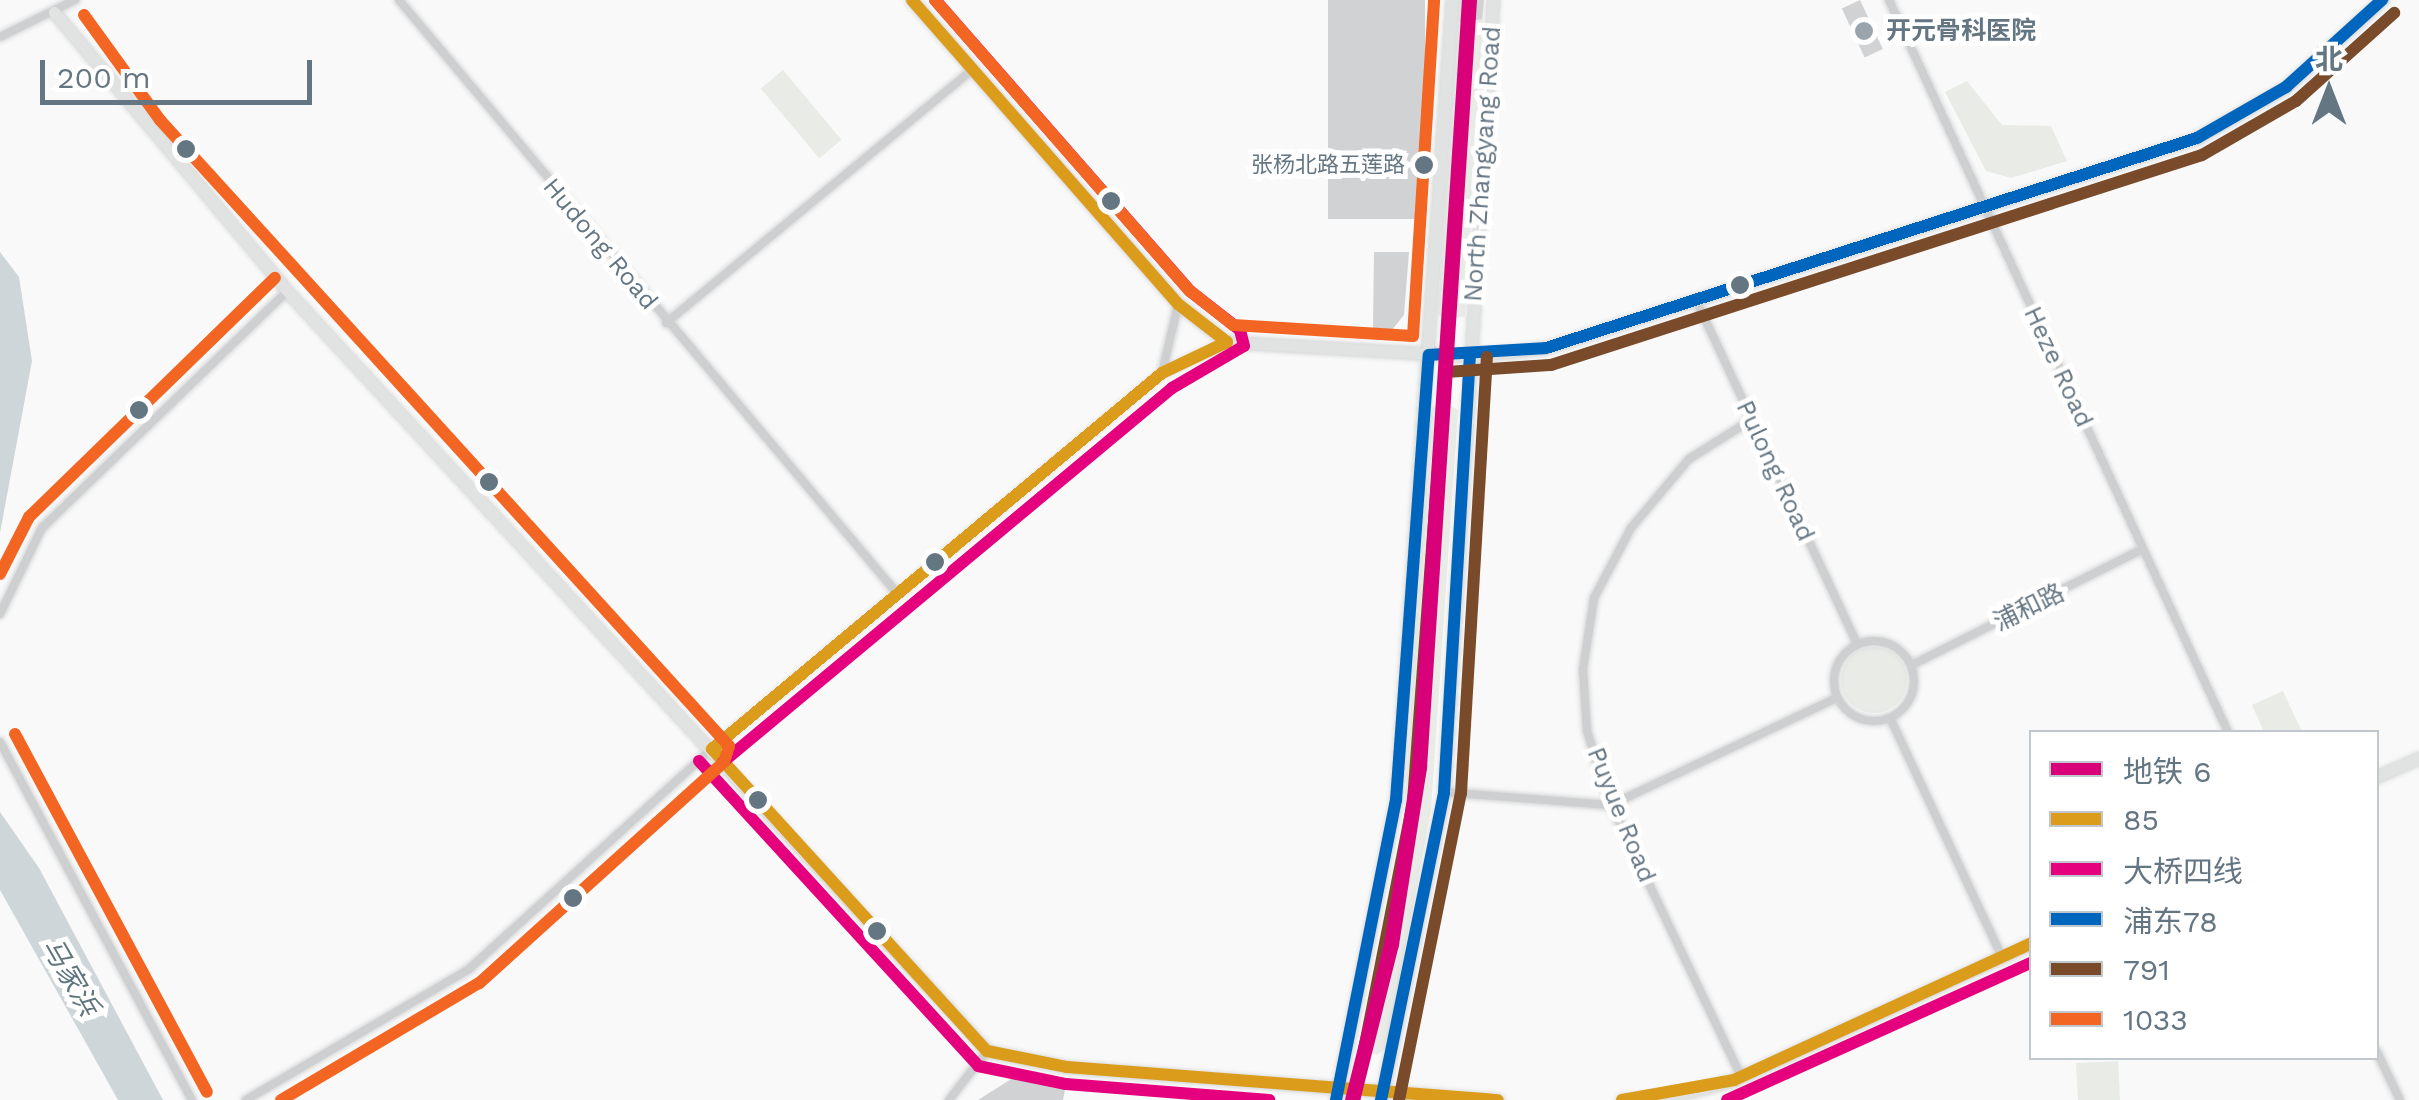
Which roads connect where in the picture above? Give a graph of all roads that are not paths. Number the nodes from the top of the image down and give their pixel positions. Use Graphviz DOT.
graph roads {
  1 [pos="75,0"];
  2 [pos="399,0"];
  3 [pos="912,0"];
  4 [pos="1452,0"];
  5 [pos="1493,0"];
  6 [pos="1889,0"];
  7 [pos="2382,0"];
  8 [pos="54,12"];
  9 [pos="0,37"];
  10 [pos="969,72"];
  11 [pos="1984,209"];
  12 [pos="287,291"];
  13 [pos="1696,300"];
  14 [pos="1178,304"];
  15 [pos="666,323"];
  16 [pos="1227,342"];
  17 [pos="1428,354"];
  18 [pos="1470,356"];
  19 [pos="1162,372"];
  20 [pos="1752,420"];
  21 [pos="2143,549"];
  22 [pos="896,592"];
  23 [pos="0,614"];
  24 [pos="1856,641"];
  25 [pos="1914,664"];
  26 [pos="1834,699"];
  27 [pos="1891,720"];
  28 [pos="2227,730"];
  29 [pos="0,742"];
  30 [pos="712,749"];
  31 [pos="2419,758"];
  32 [pos="2379,776"];
  33 [pos="1444,792"];
  34 [pos="1611,805"];
  35 [pos="2029,944"];
  36 [pos="2002,957"];
  37 [pos="987,1050"];
  38 [pos="2379,1056"];
  39 [pos="1741,1076"];
  40 [pos="1341,1085"];
  41 [pos="1383,1094"];
  42 [pos="1665,1099"];
  43 [pos="192,1100"];
  44 [pos="246,1100"];
  45 [pos="949,1100"];
  46 [pos="1336,1100"];
  47 [pos="1498,1100"];
  48 [pos="1622,1100"];
  49 [pos="2400,1100"];
  1 -- 8 [label="street"];
  2 -- 15 [label="street, Hudong Road"];
  3 -- 10 [label="street"];
  4 -- 17 [label="street, North Zhangyang Road"];
  5 -- 18 [label="street, North Zhangyang Road"];
  6 -- 11 [label="street, Heze Road"];
  7 -- 11 [label="street"];
  8 -- 9 [label="street"];
  8 -- 12 [label="street"];
  10 -- 14 [label="street"];
  10 -- 15 [label="street, Hudong Road"];
  11 -- 13 [label="street"];
  11 -- 21 [label="street, Heze Road"];
  12 -- 23 [label="street"];
  12 -- 30 [label="street"];
  13 -- 18 [label="street"];
  13 -- 20 [label="street, Pulong Road"];
  14 -- 16 [label="street"];
  14 -- 19 [label="street"];
  15 -- 22 [label="street"];
  16 -- 17 [label="street"];
  16 -- 19 [label="street"];
  17 -- 18 [label="street"];
  17 -- 40 [label="street, North Zhangyang Road"];
  18 -- 33 [label="street, North Zhangyang Road"];
  19 -- 22 [label="street"];
  20 -- 24 [label="street, Pulong Road"];
  20 -- 34 [label="street, Puyue Road"];
  21 -- 25 [label="street, 浦和路"];
  21 -- 28 [label="street, Heze Road"];
  22 -- 30 [label="street"];
  24 -- 25 [label="street"];
  24 -- 26 [label="street"];
  25 -- 27 [label="street"];
  26 -- 27 [label="street"];
  26 -- 34 [label="street"];
  27 -- 36 [label="street"];
  29 -- 43 [label="street"];
  30 -- 37 [label="street"];
  30 -- 44 [label="street"];
  31 -- 32 [label="street"];
  33 -- 34 [label="street"];
  33 -- 41 [label="street, North Zhangyang Road"];
  34 -- 39 [label="street, Puyue Road"];
  35 -- 36 [label="street"];
  36 -- 39 [label="street"];
  37 -- 40 [label="street"];
  37 -- 45 [label="street"];
  38 -- 49 [label="street"];
  39 -- 42 [label="street"];
  40 -- 41 [label="street"];
  40 -- 46 [label="street, North Zhangyang Road"];
  41 -- 47 [label="street"];
  42 -- 48 [label="street"];
}
